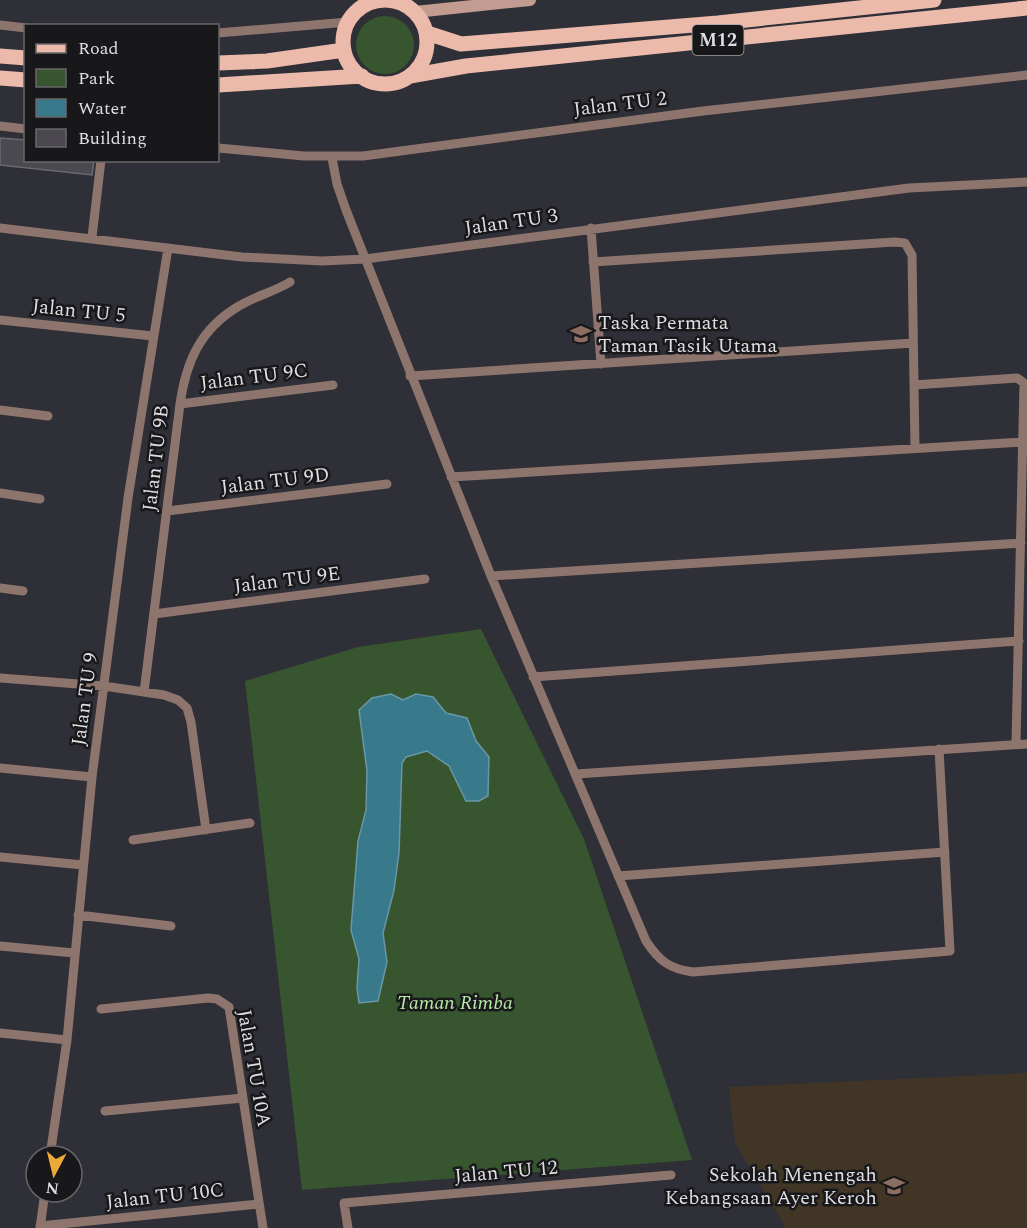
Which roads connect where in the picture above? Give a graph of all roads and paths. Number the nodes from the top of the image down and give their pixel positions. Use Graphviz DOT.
graph roads {
  1 [pos="391,0"];
  2 [pos="530,0"];
  3 [pos="934,0"];
  4 [pos="370,1"];
  5 [pos="1027,8"];
  6 [pos="415,12"];
  7 [pos="348,22"];
  8 [pos="0,25"];
  9 [pos="24,28"];
  10 [pos="219,33"];
  11 [pos="426,33"];
  12 [pos="344,50"];
  13 [pos="0,56"];
  14 [pos="24,58"];
  15 [pos="219,63"];
  16 [pos="1027,75"];
  17 [pos="362,76"];
  18 [pos="410,76"];
  19 [pos="0,78"];
  20 [pos="24,80"];
  21 [pos="219,85"];
  22 [pos="0,126"];
  23 [pos="24,129"];
  24 [pos="219,148"];
  25 [pos="332,158"];
  26 [pos="100,162"];
  27 [pos="1027,182"];
  28 [pos="0,228"];
  29 [pos="591,228"];
  30 [pos="92,237"];
  31 [pos="168,248"];
  32 [pos="365,258"];
  33 [pos="593,262"];
  34 [pos="290,282"];
  35 [pos="0,320"];
  36 [pos="153,336"];
  37 [pos="913,343"];
  38 [pos="601,364"];
  39 [pos="410,376"];
  40 [pos="333,385"];
  41 [pos="914,386"];
  42 [pos="180,404"];
  43 [pos="0,410"];
  44 [pos="48,416"];
  45 [pos="1023,442"];
  46 [pos="915,448"];
  47 [pos="451,477"];
  48 [pos="387,484"];
  49 [pos="0,493"];
  50 [pos="40,499"];
  51 [pos="167,511"];
  52 [pos="1021,543"];
  53 [pos="491,576"];
  54 [pos="425,579"];
  55 [pos="0,588"];
  56 [pos="22,591"];
  57 [pos="154,614"];
  58 [pos="1019,641"];
  59 [pos="533,677"];
  60 [pos="0,678"];
  61 [pos="104,686"];
  62 [pos="144,692"];
  63 [pos="1016,744"];
  64 [pos="1027,744"];
  65 [pos="939,749"];
  66 [pos="0,768"];
  67 [pos="576,774"];
  68 [pos="92,777"];
  69 [pos="250,823"];
  70 [pos="206,830"];
  71 [pos="134,840"];
  72 [pos="945,852"];
  73 [pos="0,857"];
  74 [pos="83,865"];
  75 [pos="618,876"];
  76 [pos="78,915"];
  77 [pos="171,926"];
  78 [pos="0,946"];
  79 [pos="74,953"];
  80 [pos="101,1009"];
  81 [pos="0,1033"];
  82 [pos="67,1040"];
  83 [pos="243,1098"];
  84 [pos="105,1110"];
  85 [pos="52,1144"];
  86 [pos="671,1175"];
  87 [pos="43,1204"];
  88 [pos="259,1204"];
  89 [pos="40,1227"];
  90 [pos="263,1228"];
  91 [pos="348,1228"];
  1 -- 4 [label="main road"];
  1 -- 6 [label="main road"];
  2 -- 6 [label="street"];
  3 -- 11 [label="main road, M12"];
  4 -- 7 [label="main road"];
  5 -- 18 [label="main road, M12"];
  6 -- 11 [label="main road"];
  7 -- 10 [label="street"];
  7 -- 12 [label="main road"];
  8 -- 9 [label="street"];
  11 -- 18 [label="main road"];
  12 -- 15 [label="main road"];
  12 -- 17 [label="main road"];
  13 -- 14 [label="main road"];
  16 -- 25 [label="street, Jalan TU 2"];
  17 -- 18 [label="main road, M12"];
  17 -- 21 [label="main road, M12"];
  19 -- 20 [label="main road"];
  22 -- 23 [label="street"];
  24 -- 25 [label="street, Jalan TU 2"];
  25 -- 32 [label="street"];
  26 -- 30 [label="street"];
  27 -- 29 [label="street, Jalan TU 3"];
  28 -- 30 [label="street, Jalan TU 3"];
  29 -- 32 [label="street, Jalan TU 3"];
  29 -- 33 [label="street"];
  30 -- 31 [label="street, Jalan TU 3"];
  31 -- 32 [label="street, Jalan TU 3"];
  31 -- 36 [label="street, Jalan TU 9"];
  32 -- 39 [label="street"];
  33 -- 37 [label="street"];
  33 -- 38 [label="street"];
  34 -- 42 [label="street, Jalan TU 9B"];
  35 -- 36 [label="street, Jalan TU 5"];
  36 -- 61 [label="street, Jalan TU 9"];
  37 -- 38 [label="street"];
  37 -- 41 [label="street"];
  38 -- 39 [label="street"];
  39 -- 47 [label="street"];
  40 -- 42 [label="street, Jalan TU 9C"];
  41 -- 45 [label="street"];
  41 -- 46 [label="street"];
  42 -- 51 [label="street, Jalan TU 9B"];
  43 -- 44 [label="street"];
  45 -- 46 [label="street"];
  45 -- 52 [label="street"];
  46 -- 47 [label="street"];
  47 -- 53 [label="street"];
  48 -- 51 [label="street, Jalan TU 9D"];
  49 -- 50 [label="street"];
  51 -- 57 [label="street, Jalan TU 9B"];
  52 -- 53 [label="street"];
  52 -- 58 [label="street"];
  53 -- 59 [label="street"];
  54 -- 57 [label="street, Jalan TU 9E"];
  55 -- 56 [label="street"];
  57 -- 62 [label="street, Jalan TU 9B"];
  58 -- 59 [label="street"];
  58 -- 63 [label="street"];
  59 -- 67 [label="street"];
  60 -- 61 [label="street"];
  61 -- 62 [label="street"];
  61 -- 68 [label="street, Jalan TU 9"];
  62 -- 70 [label="street"];
  63 -- 64 [label="street"];
  63 -- 65 [label="street"];
  65 -- 67 [label="street"];
  65 -- 72 [label="street"];
  66 -- 68 [label="street"];
  67 -- 75 [label="street"];
  68 -- 74 [label="street, Jalan TU 9"];
  69 -- 70 [label="street"];
  70 -- 71 [label="street"];
  72 -- 75 [label="street"];
  72 -- 75 [label="street"];
  73 -- 74 [label="street"];
  74 -- 76 [label="street, Jalan TU 9"];
  76 -- 77 [label="street"];
  76 -- 79 [label="street, Jalan TU 9"];
  78 -- 79 [label="street"];
  79 -- 82 [label="street, Jalan TU 9"];
  80 -- 83 [label="street, Jalan TU 10A"];
  81 -- 82 [label="street"];
  82 -- 85 [label="street, Jalan TU 9"];
  83 -- 84 [label="street"];
  83 -- 88 [label="street, Jalan TU 10A"];
  86 -- 91 [label="street, Jalan TU 12"];
  87 -- 89 [label="street"];
  88 -- 89 [label="street, Jalan TU 10C"];
  88 -- 90 [label="street, Jalan TU 10A"];
}
